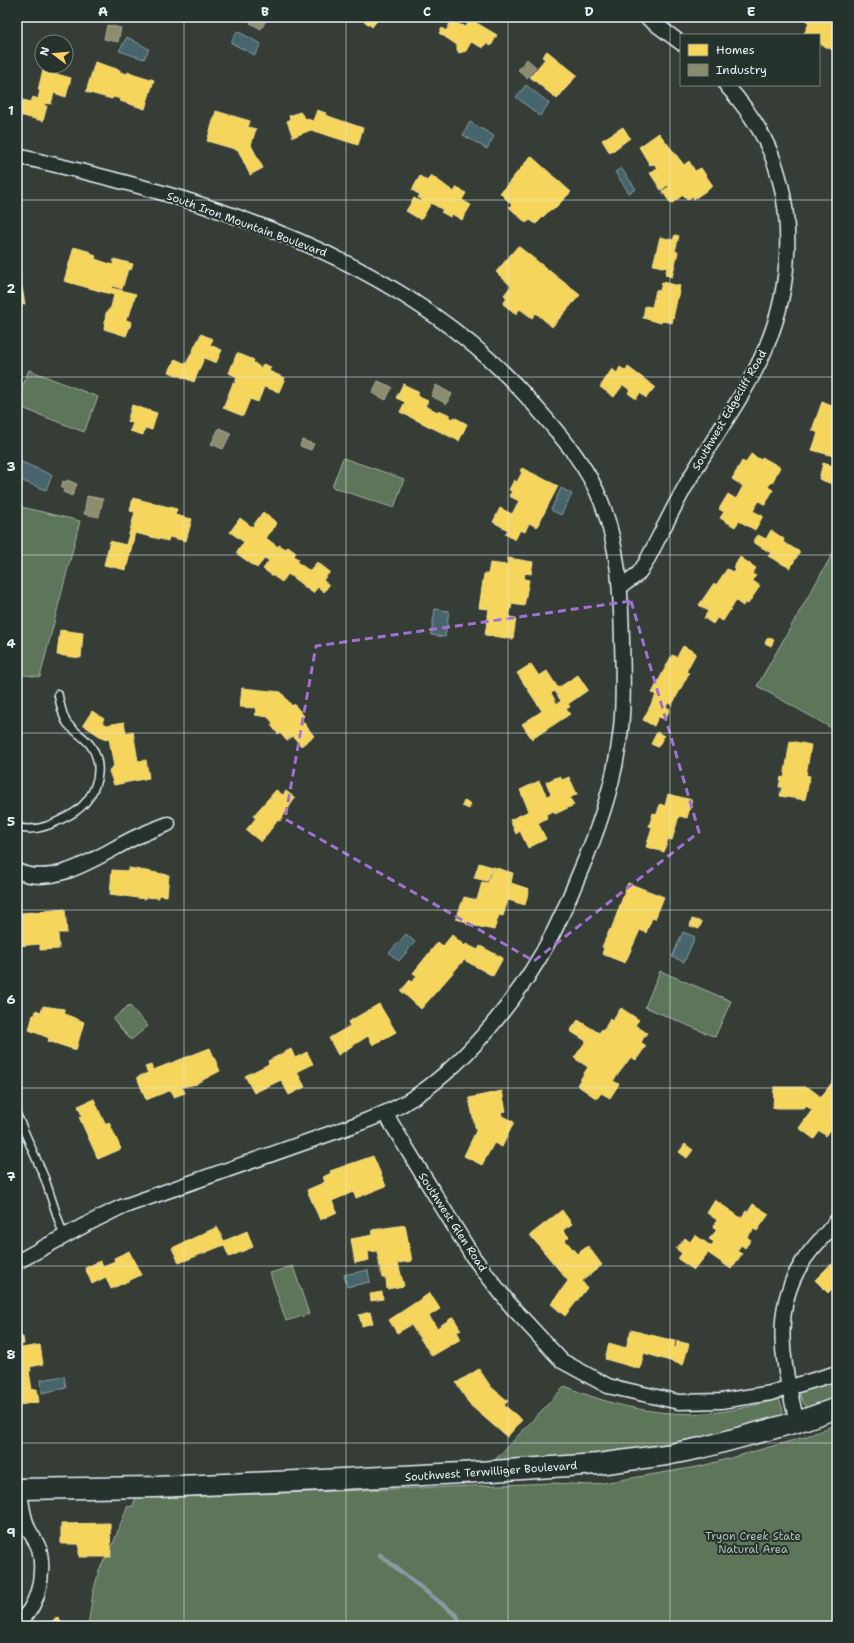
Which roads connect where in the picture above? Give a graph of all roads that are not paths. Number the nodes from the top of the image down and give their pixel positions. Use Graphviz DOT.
graph roads {
  1 [pos="646,17"];
  2 [pos="680,42"];
  3 [pos="727,86"];
  4 [pos="17,156"];
  5 [pos="620,587"];
  6 [pos="58,694"];
  7 [pos="168,824"];
  8 [pos="17,827"];
  9 [pos="17,871"];
  10 [pos="385,1113"];
  11 [pos="17,1115"];
  12 [pos="837,1220"];
  13 [pos="64,1237"];
  14 [pos="17,1262"];
  15 [pos="837,1373"];
  16 [pos="789,1388"];
  17 [pos="837,1408"];
  18 [pos="797,1422"];
  19 [pos="19,1489"];
  20 [pos="17,1623"];
  1 -- 2 [label="street"];
  3 -- 5 [label="street, Southwest Edgecliff Road"];
  4 -- 5 [label="street, South Iron Mountain Boulevard"];
  5 -- 10 [label="street, South Iron Mountain Boulevard"];
  6 -- 8 [label="lane"];
  7 -- 9 [label="street"];
  10 -- 13 [label="street, South Iron Mountain Boulevard"];
  10 -- 16 [label="street, Southwest Glen Road"];
  11 -- 13 [label="lane"];
  12 -- 16 [label="street"];
  13 -- 14 [label="street"];
  15 -- 16 [label="street, Southwest Glen Road"];
  16 -- 18 [label="street"];
  17 -- 18 [label="main road, Southwest Terwilliger Boulevard"];
  18 -- 19 [label="main road, Southwest Terwilliger Boulevard"];
  19 -- 20 [label="street"];
}
